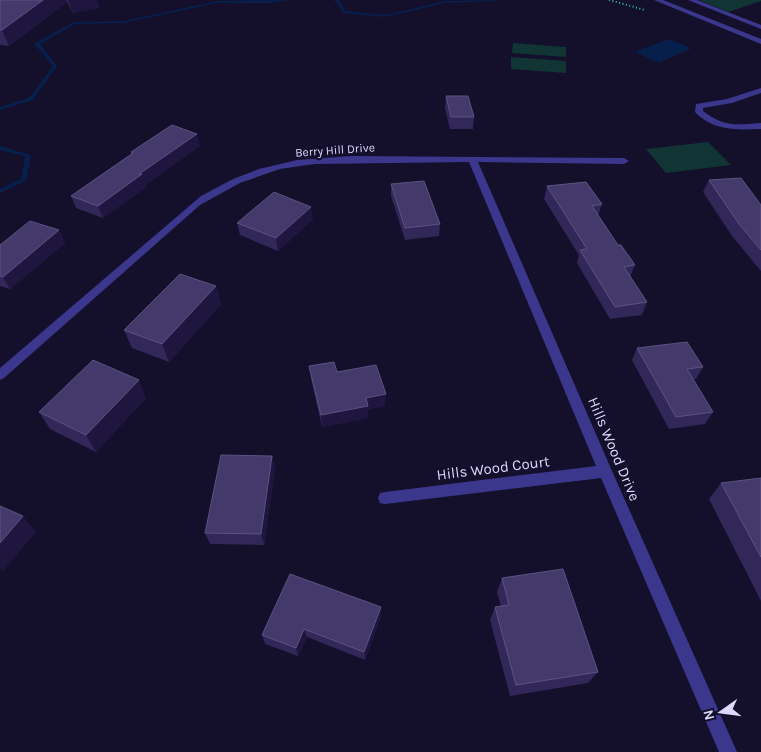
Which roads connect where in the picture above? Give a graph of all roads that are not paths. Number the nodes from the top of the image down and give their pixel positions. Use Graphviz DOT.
graph roads {
  1 [pos="657,0"];
  2 [pos="691,0"];
  3 [pos="761,27"];
  4 [pos="761,42"];
  5 [pos="761,90"];
  6 [pos="761,126"];
  7 [pos="472,158"];
  8 [pos="624,161"];
  9 [pos="0,375"];
  10 [pos="605,471"];
  11 [pos="385,498"];
  12 [pos="728,752"];
  1 -- 4 [label="street"];
  2 -- 3 [label="street"];
  5 -- 6 [label="street"];
  7 -- 8 [label="street, Berry Hill Drive"];
  7 -- 9 [label="street, Berry Hill Drive"];
  7 -- 10 [label="street, Hills Wood Drive"];
  10 -- 11 [label="street, Hills Wood Court"];
  10 -- 12 [label="street, Hills Wood Drive"];
}
